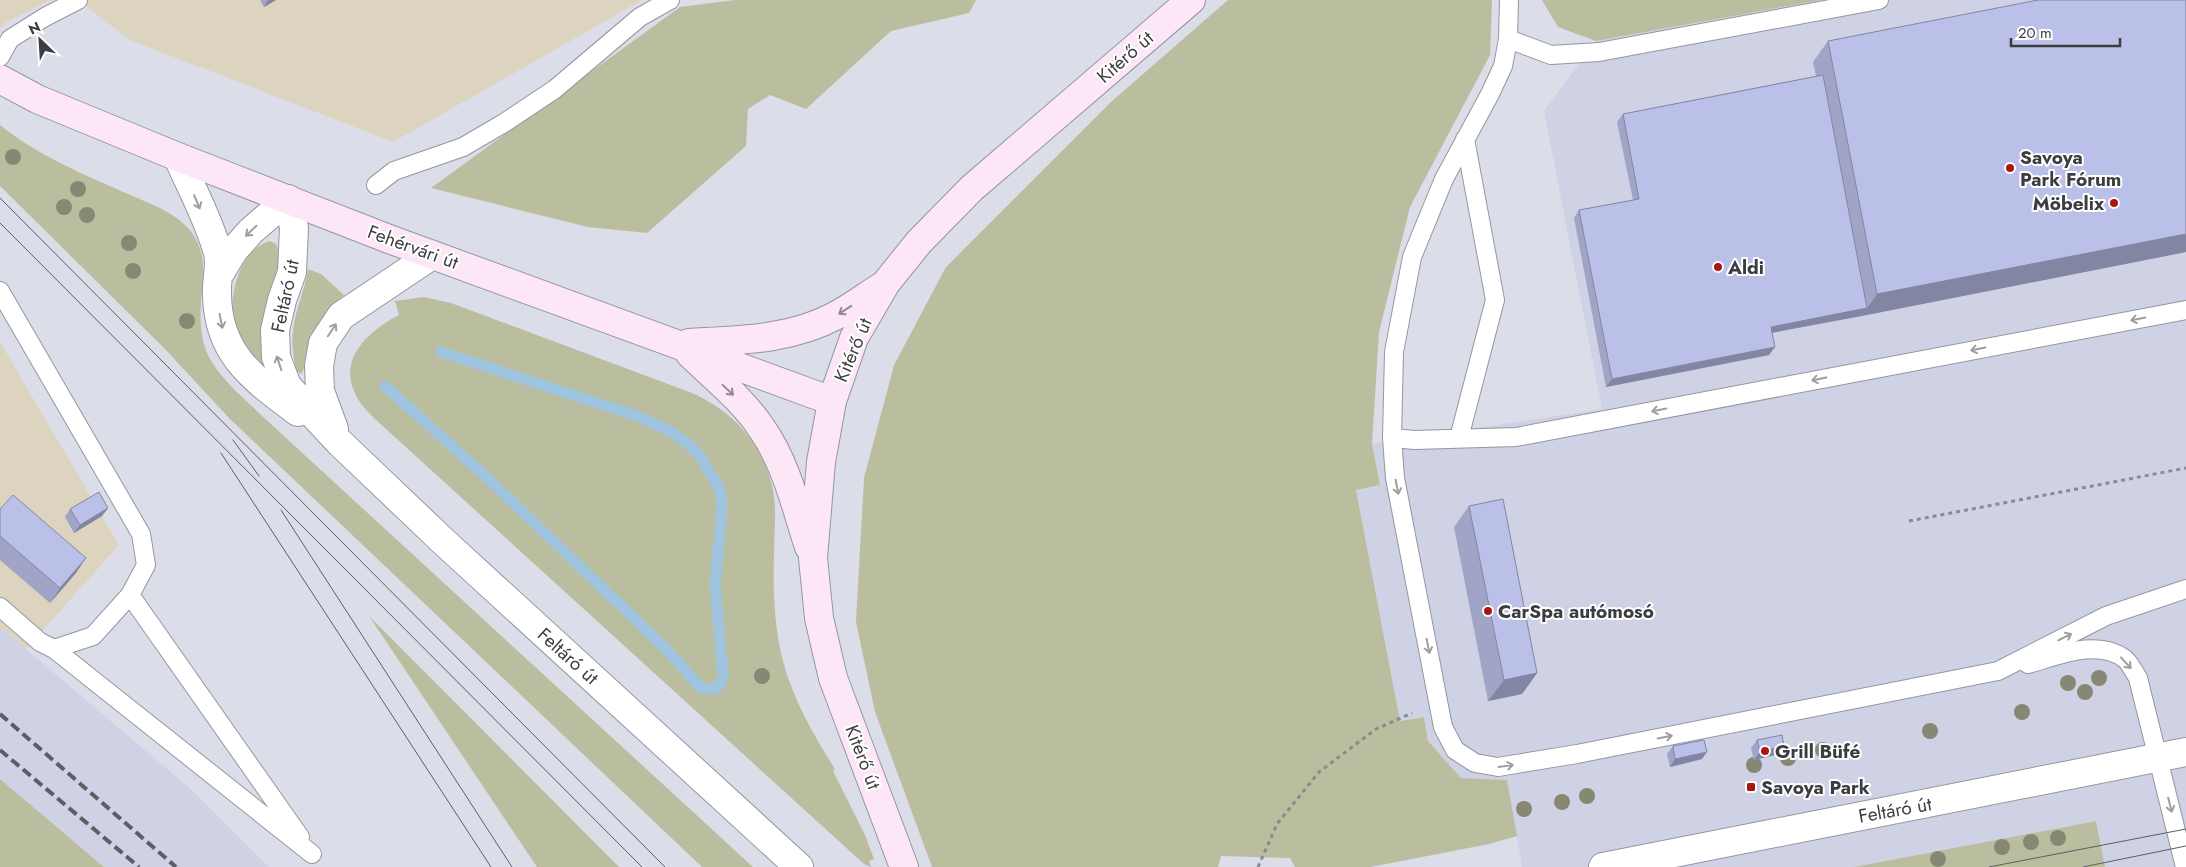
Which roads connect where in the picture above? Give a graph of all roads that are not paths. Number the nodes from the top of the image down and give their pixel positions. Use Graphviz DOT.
graph roads {
  1 [pos="78,0"];
  2 [pos="670,0"];
  3 [pos="1191,0"];
  4 [pos="1510,0"];
  5 [pos="1879,0"];
  6 [pos="1508,39"];
  7 [pos="0,57"];
  8 [pos="0,79"];
  9 [pos="1465,139"];
  10 [pos="178,157"];
  11 [pos="376,185"];
  12 [pos="288,200"];
  13 [pos="432,254"];
  14 [pos="220,273"];
  15 [pos="886,283"];
  16 [pos="0,291"];
  17 [pos="2186,310"];
  18 [pos="680,344"];
  19 [pos="832,401"];
  20 [pos="1392,438"];
  21 [pos="1459,438"];
  22 [pos="339,442"];
  23 [pos="813,558"];
  24 [pos="2186,589"];
  25 [pos="130,595"];
  26 [pos="0,607"];
  27 [pos="54,649"];
  28 [pos="1998,672"];
  29 [pos="2186,752"];
  30 [pos="2158,758"];
  31 [pos="799,867"];
  32 [pos="904,867"];
  33 [pos="1603,867"];
  34 [pos="2185,867"];
  1 -- 7 [label="lane"];
  2 -- 11 [label="lane"];
  3 -- 15 [label="street, Kitérő út"];
  4 -- 6 [label="lane"];
  5 -- 6 [label="lane"];
  6 -- 9 [label="lane"];
  8 -- 10 [label="street, Fehérvári út"];
  9 -- 20 [label="lane"];
  9 -- 21 [label="lane"];
  10 -- 12 [label="street, Fehérvári út"];
  10 -- 14 [label="street, Feltáró út, one-way"];
  12 -- 13 [label="street, Fehérvári út"];
  12 -- 14 [label="street, Feltáró út, one-way"];
  22 -- 12 [label="street, Feltáró út, one-way"];
  13 -- 18 [label="street, Fehérvári út"];
  22 -- 13 [label="street, Feltáró út, one-way"];
  14 -- 22 [label="street, Feltáró út, one-way"];
  15 -- 18 [label="street, one-way"];
  15 -- 19 [label="street, Kitérő út"];
  16 -- 25 [label="lane"];
  17 -- 21 [label="lane, one-way"];
  18 -- 19 [label="street, Fehérvári út"];
  18 -- 23 [label="street, one-way"];
  19 -- 23 [label="street, Kitérő út"];
  20 -- 21 [label="lane"];
  20 -- 28 [label="lane, one-way"];
  22 -- 31 [label="street, Feltáró út"];
  23 -- 32 [label="street, Kitérő út"];
  28 -- 24 [label="lane, one-way"];
  25 -- 27 [label="lane"];
  25 -- 27 [label="lane"];
  26 -- 27 [label="lane"];
  28 -- 30 [label="lane, one-way"];
  29 -- 30 [label="street, Feltáró út"];
  30 -- 33 [label="street, Feltáró út"];
  30 -- 34 [label="lane, one-way"];
}
